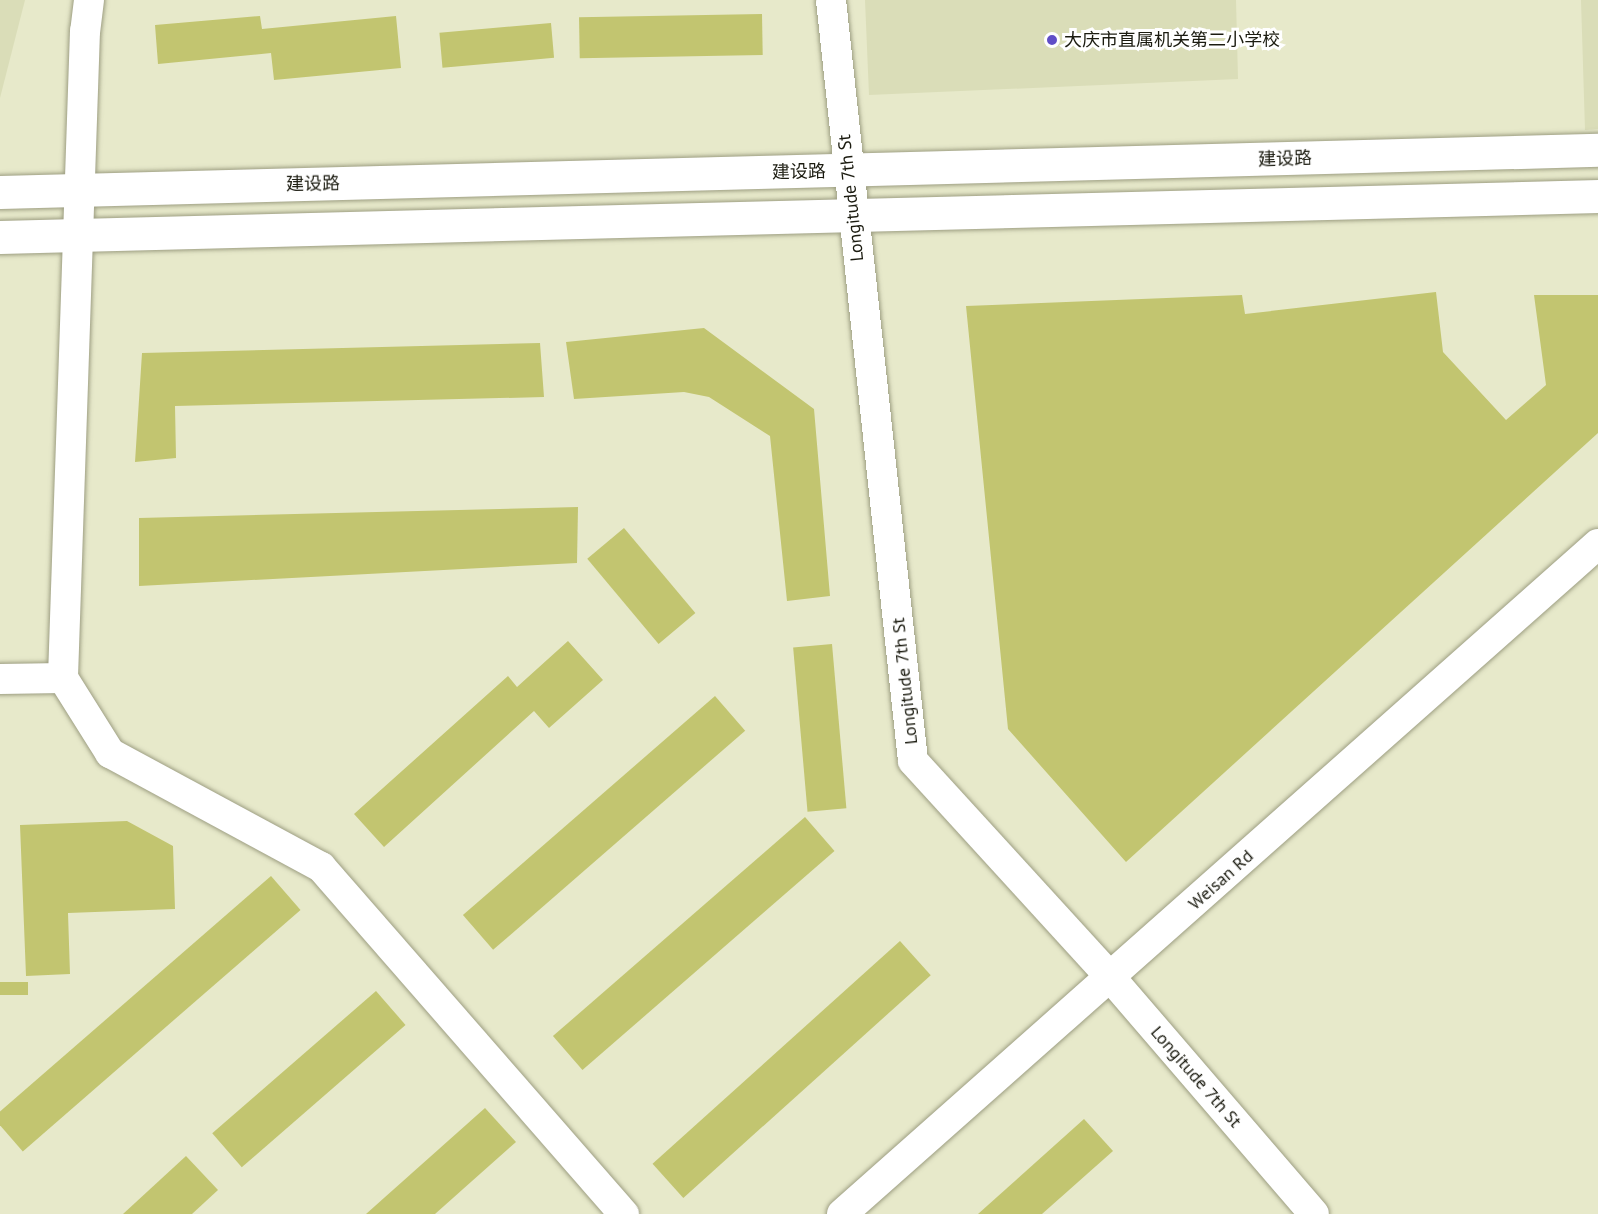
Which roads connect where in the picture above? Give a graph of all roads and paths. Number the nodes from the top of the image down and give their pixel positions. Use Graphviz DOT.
graph roads {
  1 [pos="89,0"];
  2 [pos="831,0"];
  3 [pos="1598,150"];
  4 [pos="848,170"];
  5 [pos="80,190"];
  6 [pos="0,192"];
  7 [pos="1598,196"];
  8 [pos="852,213"];
  9 [pos="78,234"];
  10 [pos="0,237"];
  11 [pos="1598,544"];
  12 [pos="63,678"];
  13 [pos="0,679"];
  14 [pos="1111,978"];
  15 [pos="624,1214"];
  16 [pos="842,1214"];
  17 [pos="1314,1214"];
  1 -- 5 [label="street"];
  2 -- 4 [label="street, Longitude 7th St"];
  3 -- 4 [label="main road, 建设路"];
  4 -- 5 [label="main road, 建设路"];
  4 -- 8 [label="street, Longitude 7th St"];
  5 -- 6 [label="main road, 建设路"];
  5 -- 9 [label="street"];
  7 -- 8 [label="main road"];
  8 -- 9 [label="main road"];
  8 -- 14 [label="street, Longitude 7th St"];
  9 -- 10 [label="main road"];
  9 -- 12 [label="street"];
  11 -- 14 [label="street, Weisan Rd"];
  12 -- 13 [label="street"];
  12 -- 15 [label="street"];
  14 -- 16 [label="street, Weisan Rd"];
  14 -- 17 [label="street, Longitude 7th St"];
}
